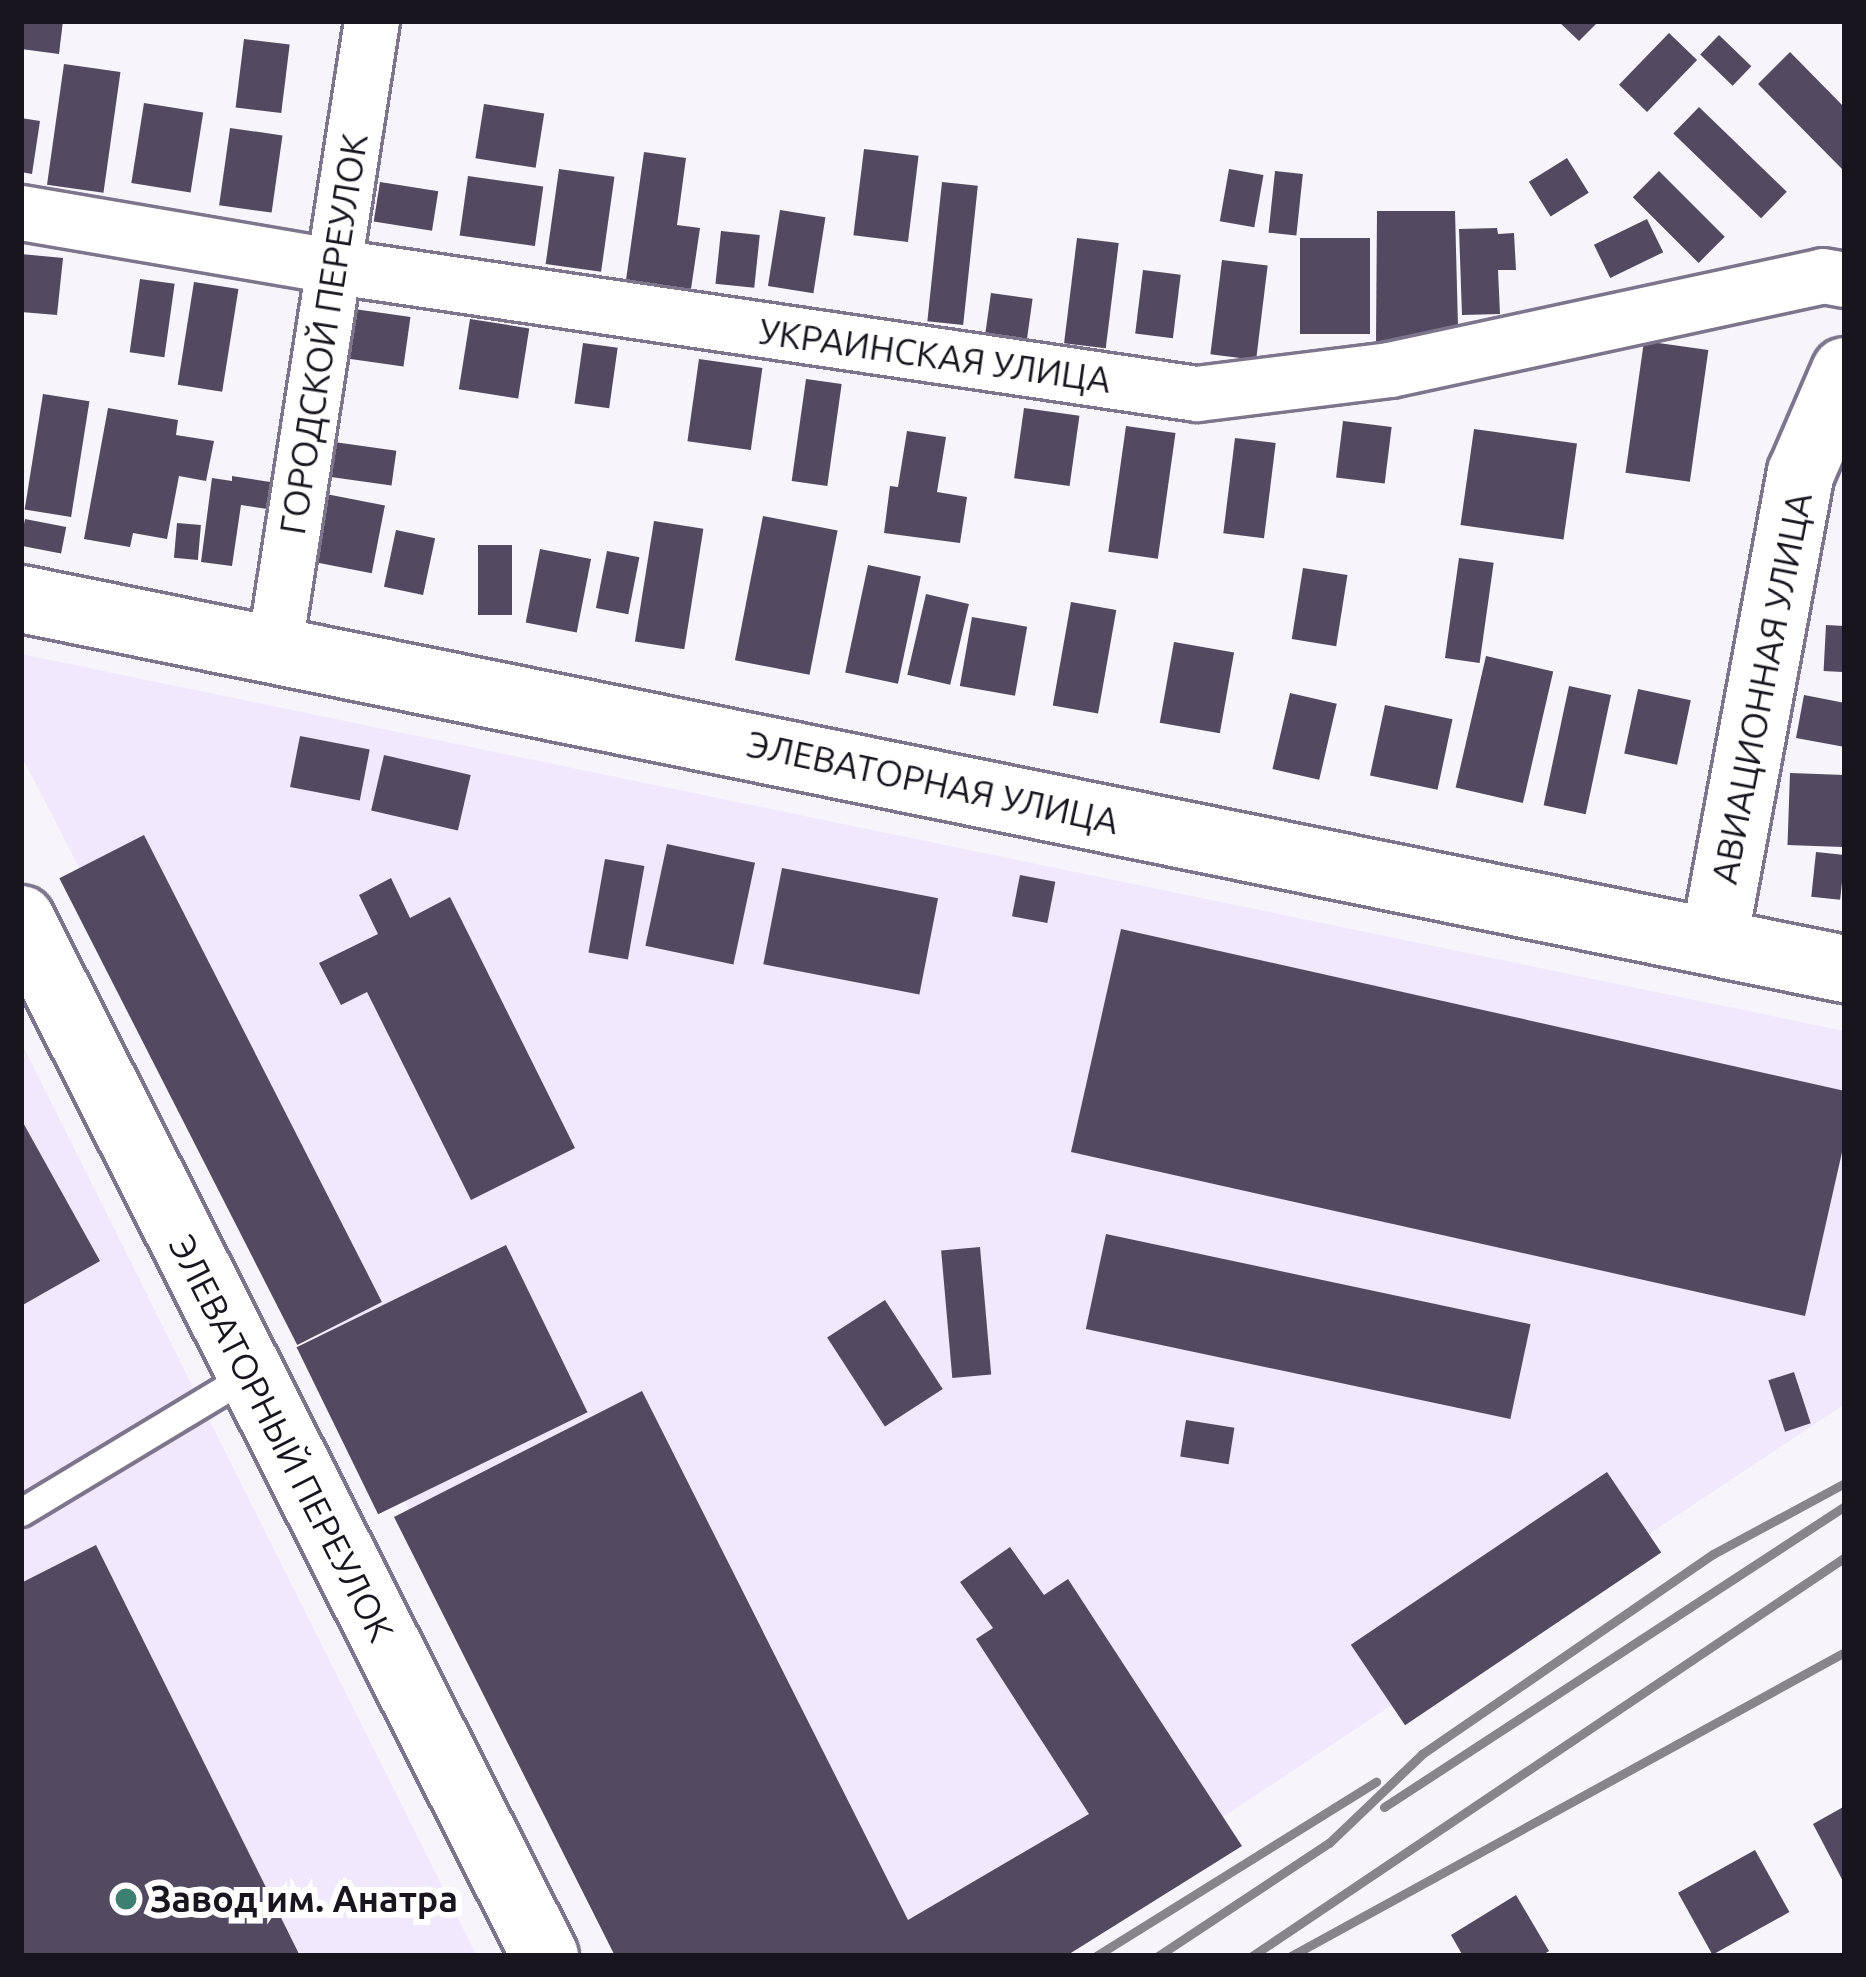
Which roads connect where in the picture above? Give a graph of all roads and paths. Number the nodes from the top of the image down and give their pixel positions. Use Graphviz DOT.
graph roads {
  1 [pos="372,21"];
  2 [pos="21,213"];
  3 [pos="331,266"];
  4 [pos="1845,280"];
  5 [pos="1845,371"];
  6 [pos="21,599"];
  7 [pos="274,647"];
  8 [pos="21,919"];
  9 [pos="1714,941"];
  10 [pos="1845,969"];
  11 [pos="250,1374"];
  12 [pos="21,1512"];
  13 [pos="545,1956"];
  1 -- 3 [label="street, ГОРОДСКОЙ ПЕРЕУЛОК"];
  2 -- 3 [label="street, УКРАИНСКАЯ УЛИЦА"];
  3 -- 4 [label="street, УКРАИНСКАЯ УЛИЦА"];
  3 -- 7 [label="street, ГОРОДСКОЙ ПЕРЕУЛОК"];
  5 -- 9 [label="main road, АВИАЦИОННАЯ УЛИЦА"];
  6 -- 7 [label="main road, ЭЛЕВАТОРНАЯ УЛИЦА"];
  7 -- 9 [label="main road, ЭЛЕВАТОРНАЯ УЛИЦА"];
  8 -- 11 [label="main road, ЭЛЕВАТОРНЫЙ ПЕРЕУЛОК"];
  9 -- 10 [label="main road, ЭЛЕВАТОРНАЯ УЛИЦА"];
  11 -- 12 [label="lane"];
  11 -- 13 [label="main road, ЭЛЕВАТОРНЫЙ ПЕРЕУЛОК"];
}
